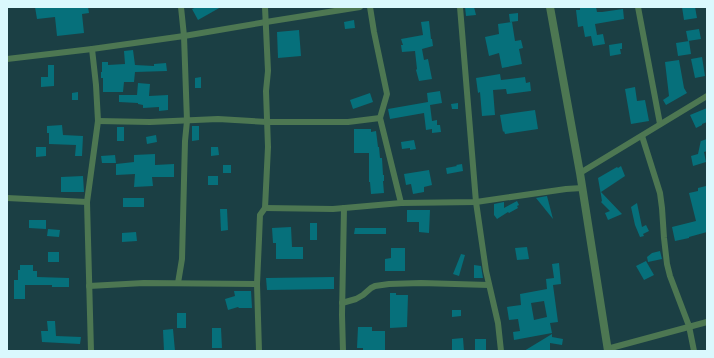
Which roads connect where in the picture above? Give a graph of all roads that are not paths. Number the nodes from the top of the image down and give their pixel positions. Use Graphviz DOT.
graph roads {
  1 [pos="181,7"];
  2 [pos="265,7"];
  3 [pos="360,7"];
  4 [pos="370,7"];
  5 [pos="460,7"];
  6 [pos="550,7"];
  7 [pos="638,7"];
  8 [pos="266,22"];
  9 [pos="184,36"];
  10 [pos="92,49"];
  11 [pos="7,59"];
  12 [pos="707,96"];
  13 [pos="380,118"];
  14 [pos="98,121"];
  15 [pos="187,121"];
  16 [pos="267,122"];
  17 [pos="660,124"];
  18 [pos="642,136"];
  19 [pos="580,173"];
  20 [pos="582,188"];
  21 [pos="7,198"];
  22 [pos="87,202"];
  23 [pos="476,202"];
  24 [pos="401,203"];
  25 [pos="265,208"];
  26 [pos="344,208"];
  27 [pos="178,283"];
  28 [pos="257,284"];
  29 [pos="489,285"];
  30 [pos="89,286"];
  31 [pos="342,303"];
  32 [pos="707,322"];
  33 [pos="689,326"];
  34 [pos="608,350"];
  35 [pos="91,351"];
  36 [pos="259,351"];
  37 [pos="344,351"];
  38 [pos="501,351"];
  39 [pos="694,351"];
  1 -- 9 [label="street"];
  2 -- 8 [label="street"];
  3 -- 8 [label="street"];
  4 -- 13 [label="street"];
  5 -- 23 [label="street"];
  6 -- 19 [label="street"];
  7 -- 17 [label="street"];
  8 -- 9 [label="street"];
  8 -- 16 [label="street"];
  9 -- 10 [label="street"];
  9 -- 15 [label="street"];
  10 -- 11 [label="street"];
  10 -- 14 [label="street"];
  12 -- 17 [label="street"];
  13 -- 16 [label="street"];
  13 -- 24 [label="street"];
  14 -- 15 [label="street"];
  14 -- 22 [label="street"];
  15 -- 16 [label="street"];
  15 -- 27 [label="street"];
  16 -- 25 [label="street"];
  17 -- 18 [label="street"];
  18 -- 19 [label="street"];
  18 -- 33 [label="street"];
  19 -- 20 [label="street"];
  20 -- 23 [label="street"];
  20 -- 34 [label="street"];
  21 -- 22 [label="street"];
  22 -- 30 [label="street"];
  23 -- 24 [label="street"];
  23 -- 29 [label="street"];
  24 -- 26 [label="street"];
  25 -- 26 [label="street"];
  25 -- 28 [label="street"];
  26 -- 31 [label="street"];
  27 -- 28 [label="street"];
  27 -- 30 [label="street"];
  28 -- 36 [label="street"];
  29 -- 31 [label="street"];
  29 -- 38 [label="street"];
  30 -- 35 [label="street"];
  31 -- 37 [label="street"];
  32 -- 33 [label="street"];
  33 -- 34 [label="street"];
  33 -- 39 [label="street"];
}
